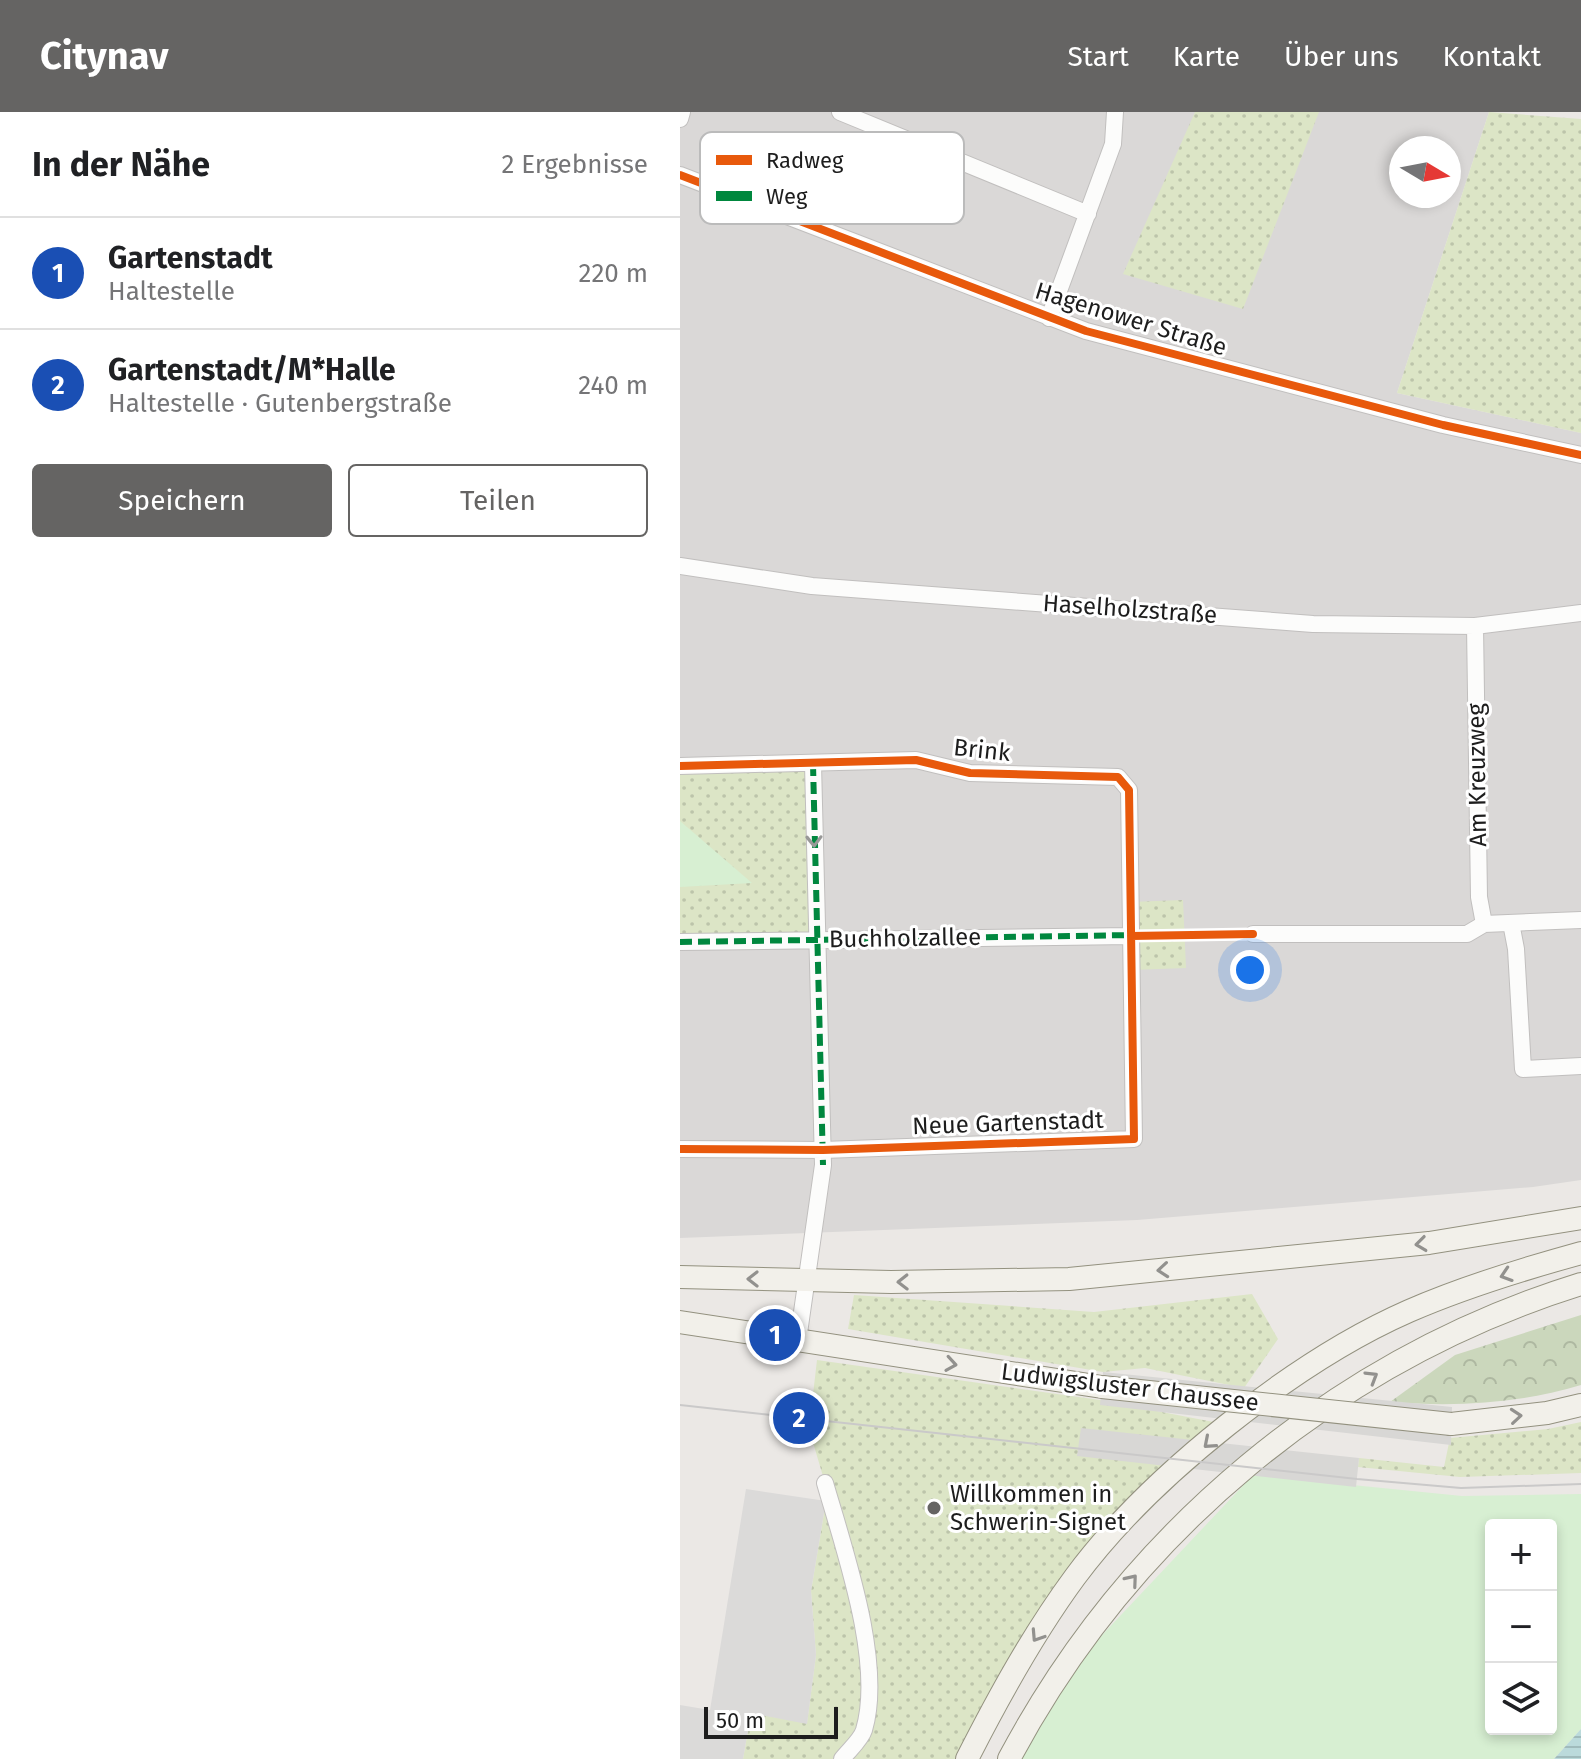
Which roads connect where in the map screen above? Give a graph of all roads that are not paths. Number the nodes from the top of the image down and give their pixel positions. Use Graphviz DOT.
graph roads {
  1 [pos="682,112"];
  2 [pos="840,112"];
  3 [pos="1115,112"];
  4 [pos="680,119"];
  5 [pos="889,132"];
  6 [pos="964,163"];
  7 [pos="681,179"];
  8 [pos="700,186"];
  9 [pos="1088,214"];
  10 [pos="800,224"];
  11 [pos="1049,318"];
  12 [pos="1581,455"];
  13 [pos="680,566"];
  14 [pos="1581,613"];
  15 [pos="1475,626"];
  16 [pos="813,764"];
  17 [pos="680,766"];
  18 [pos="1581,920"];
  19 [pos="1511,923"];
  20 [pos="1484,924"];
  21 [pos="1253,934"];
  22 [pos="1131,936"];
  23 [pos="815,939"];
  24 [pos="680,942"];
  25 [pos="1581,1066"];
  26 [pos="680,1149"];
  27 [pos="823,1150"];
  28 [pos="1581,1218"];
  29 [pos="1581,1253"];
  30 [pos="680,1277"];
  31 [pos="805,1279"];
  32 [pos="1581,1284"];
  33 [pos="680,1322"];
  34 [pos="798,1340"];
  35 [pos="1581,1405"];
  36 [pos="825,1483"];
  37 [pos="842,1759"];
  38 [pos="967,1759"];
  39 [pos="1009,1759"];
  1 -- 4 [label="street"];
  2 -- 5 [label="street"];
  3 -- 9 [label="street"];
  6 -- 9 [label="street"];
  7 -- 8 [label="street, Hagenower Straße"];
  9 -- 11 [label="street"];
  10 -- 11 [label="street, Hagenower Straße"];
  11 -- 12 [label="street, Hagenower Straße"];
  13 -- 15 [label="street, Haselholzstraße"];
  14 -- 15 [label="street, Haselholzstraße"];
  15 -- 20 [label="street, Am Kreuzweg"];
  16 -- 17 [label="street, Brink"];
  16 -- 22 [label="street, Brink"];
  16 -- 23 [label="street, one-way"];
  18 -- 19 [label="street"];
  19 -- 20 [label="street"];
  19 -- 25 [label="street"];
  20 -- 21 [label="street"];
  22 -- 23 [label="street, Buchholzallee"];
  22 -- 27 [label="street, Neue Gartenstadt"];
  23 -- 24 [label="street, Buchholzallee"];
  23 -- 27 [label="street"];
  26 -- 27 [label="street, Neue Gartenstadt"];
  27 -- 31 [label="street"];
  28 -- 31 [label="street, one-way"];
  29 -- 38 [label="street, one-way"];
  31 -- 30 [label="street, one-way"];
  31 -- 34 [label="street"];
  39 -- 32 [label="street, one-way"];
  33 -- 34 [label="street, Ludwigsluster Chaussee"];
  34 -- 35 [label="street, Ludwigsluster Chaussee, one-way, bridge"];
  36 -- 37 [label="street"];
}
